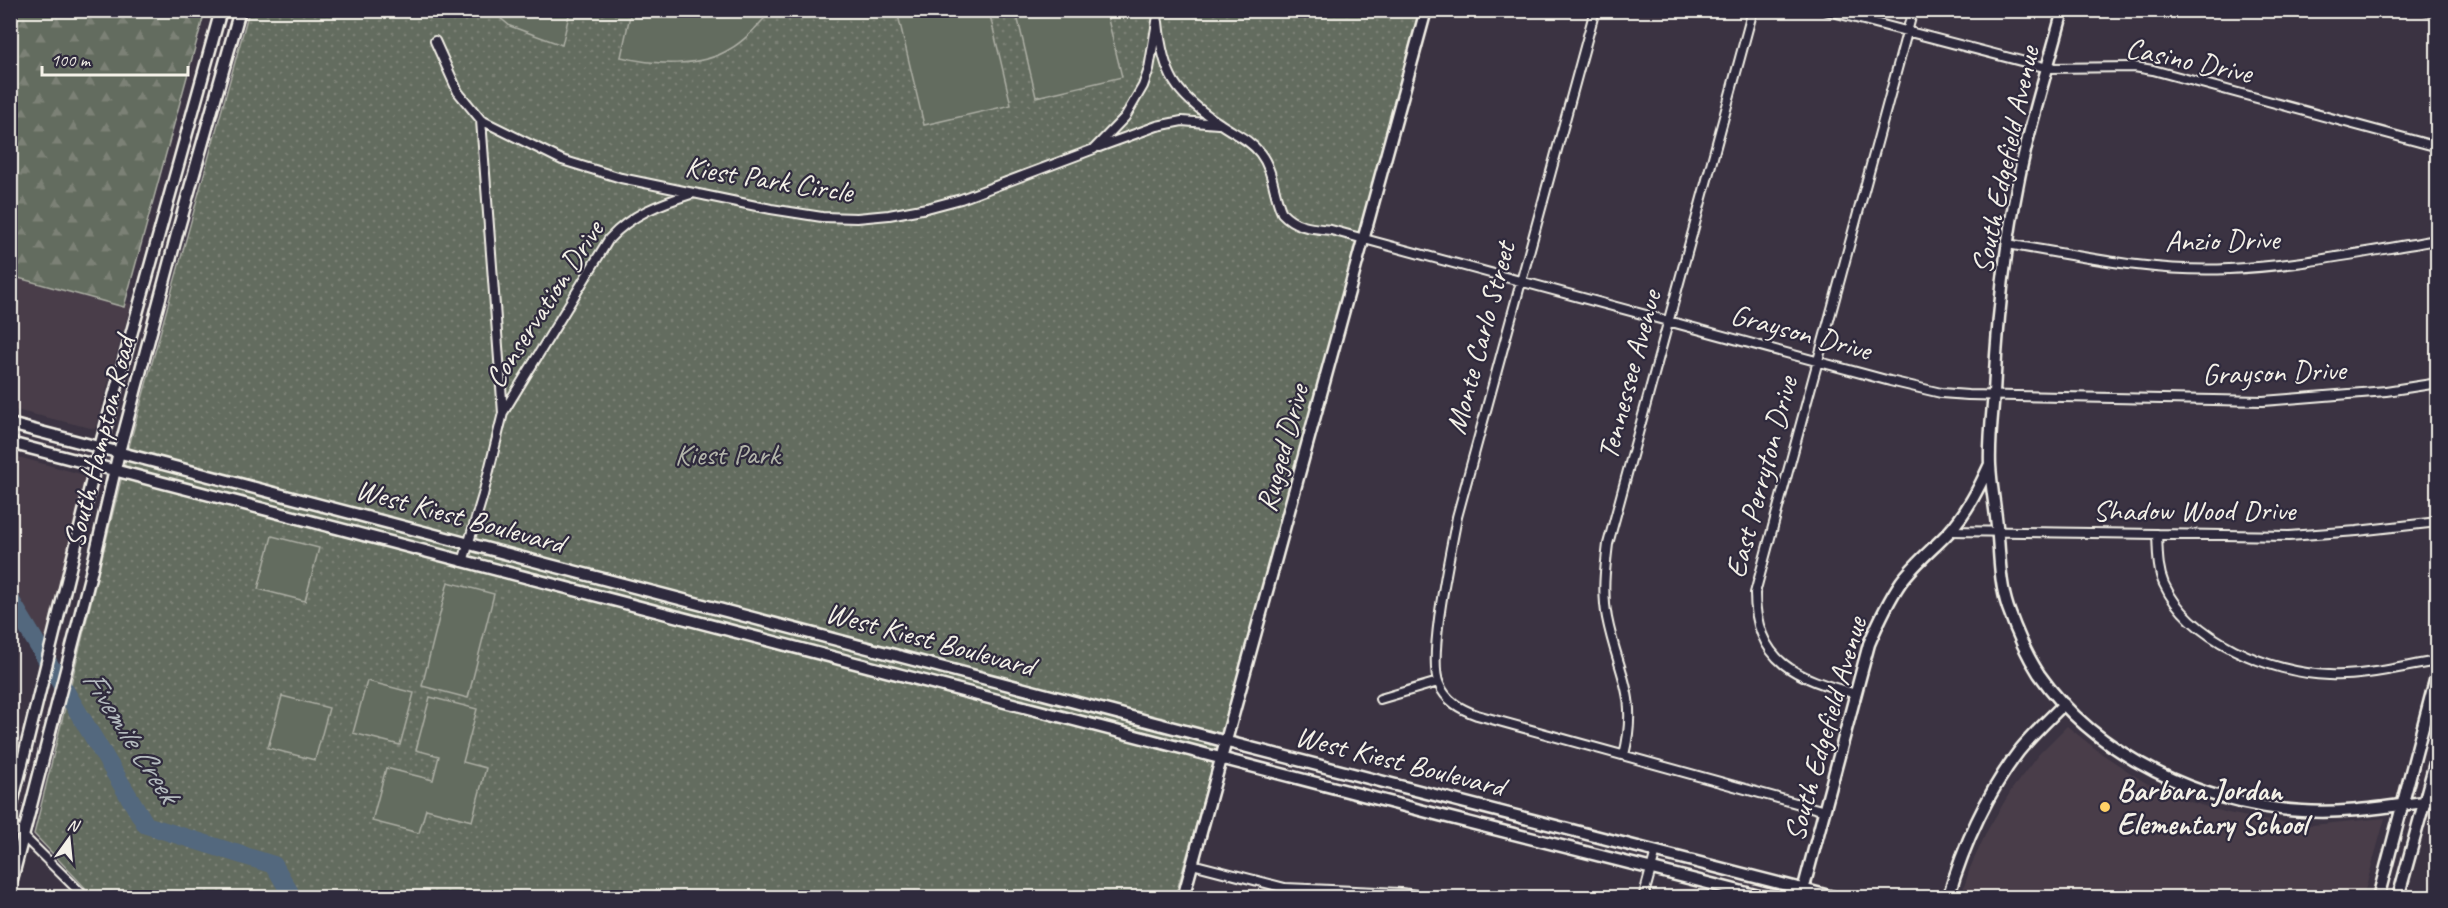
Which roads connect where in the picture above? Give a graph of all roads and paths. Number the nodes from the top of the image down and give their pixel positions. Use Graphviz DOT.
graph roads {
  1 [pos="220,10"];
  2 [pos="240,10"];
  3 [pos="1160,10"];
  4 [pos="1426,10"];
  5 [pos="1595,10"];
  6 [pos="1753,10"];
  7 [pos="1824,10"];
  8 [pos="1912,10"];
  9 [pos="2063,10"];
  10 [pos="2426,10"];
  11 [pos="2438,14"];
  12 [pos="1158,22"];
  13 [pos="1906,33"];
  14 [pos="435,41"];
  15 [pos="2048,68"];
  16 [pos="481,120"];
  17 [pos="1219,124"];
  18 [pos="2438,147"];
  19 [pos="1094,149"];
  20 [pos="693,194"];
  21 [pos="1364,239"];
  22 [pos="2438,240"];
  23 [pos="2007,244"];
  24 [pos="1521,281"];
  25 [pos="1669,321"];
  26 [pos="1816,361"];
  27 [pos="2438,383"];
  28 [pos="1994,395"];
  29 [pos="503,413"];
  30 [pos="10,424"];
  31 [pos="10,442"];
  32 [pos="100,447"];
  33 [pos="119,452"];
  34 [pos="1990,464"];
  35 [pos="96,465"];
  36 [pos="114,470"];
  37 [pos="2438,522"];
  38 [pos="1998,530"];
  39 [pos="1950,531"];
  40 [pos="2157,534"];
  41 [pos="468,543"];
  42 [pos="463,562"];
  43 [pos="71,567"];
  44 [pos="91,573"];
  45 [pos="2438,661"];
  46 [pos="2438,669"];
  47 [pos="1438,682"];
  48 [pos="1856,694"];
  49 [pos="1380,699"];
  50 [pos="2064,704"];
  51 [pos="1226,742"];
  52 [pos="2438,752"];
  53 [pos="1624,755"];
  54 [pos="1222,758"];
  55 [pos="1443,797"];
  56 [pos="2438,800"];
  57 [pos="2424,802"];
  58 [pos="2404,804"];
  59 [pos="1825,811"];
  60 [pos="10,812"];
  61 [pos="1439,815"];
  62 [pos="10,823"];
  63 [pos="24,836"];
  64 [pos="1656,851"];
  65 [pos="1192,864"];
  66 [pos="1651,869"];
  67 [pos="10,887"];
  68 [pos="1803,893"];
  69 [pos="86,897"];
  70 [pos="1183,897"];
  71 [pos="1441,897"];
  72 [pos="1643,897"];
  73 [pos="1767,897"];
  74 [pos="1838,897"];
  75 [pos="1948,897"];
  76 [pos="2378,897"];
  77 [pos="2398,897"];
  1 -- 32 [label="main road, South Hampton Road"];
  2 -- 33 [label="main road, South Hampton Road"];
  3 -- 12 [label="street, Kiest Park Circle"];
  4 -- 21 [label="main road, Rugged Drive"];
  5 -- 24 [label="street, Monte Carlo Street"];
  6 -- 25 [label="street, Tennessee Avenue"];
  7 -- 13 [label="street, Casino Drive"];
  8 -- 13 [label="street, East Perryton Drive"];
  9 -- 15 [label="main road, South Edgefield Avenue"];
  10 -- 11 [label="street"];
  12 -- 17 [label="street, Grayson Drive"];
  12 -- 19 [label="street, Kiest Park Circle"];
  13 -- 15 [label="street, Casino Drive"];
  13 -- 26 [label="street, East Perryton Drive"];
  14 -- 16 [label="street, Kiest Park Circle"];
  15 -- 18 [label="street, Casino Drive"];
  15 -- 23 [label="main road, South Edgefield Avenue"];
  16 -- 20 [label="street, Kiest Park Circle"];
  16 -- 29 [label="street, Conservation Drive"];
  17 -- 19 [label="street, Grayson Drive"];
  17 -- 21 [label="street, Grayson Drive"];
  19 -- 20 [label="street, Kiest Park Circle"];
  20 -- 29 [label="street, Conservation Drive"];
  21 -- 24 [label="street, Grayson Drive"];
  21 -- 51 [label="main road, Rugged Drive"];
  22 -- 23 [label="street, Anzio Drive"];
  23 -- 28 [label="main road, South Edgefield Avenue"];
  24 -- 25 [label="street, Grayson Drive"];
  24 -- 47 [label="street, Monte Carlo Street"];
  25 -- 26 [label="street, Grayson Drive"];
  25 -- 53 [label="street, Tennessee Avenue"];
  26 -- 28 [label="street, Grayson Drive"];
  26 -- 48 [label="street, East Perryton Drive"];
  27 -- 28 [label="street, Grayson Drive"];
  28 -- 34 [label="main road, South Edgefield Avenue"];
  29 -- 41 [label="street, Conservation Drive"];
  30 -- 32 [label="main road, West Kiest Boulevard"];
  31 -- 35 [label="main road, West Kiest Boulevard"];
  32 -- 33 [label="main road, West Kiest Boulevard"];
  32 -- 35 [label="main road, South Hampton Road"];
  33 -- 36 [label="main road, South Hampton Road"];
  33 -- 41 [label="main road, West Kiest Boulevard"];
  34 -- 38 [label="main road, South Edgefield Avenue"];
  34 -- 39 [label="main road, South Edgefield Avenue"];
  35 -- 36 [label="main road, West Kiest Boulevard"];
  35 -- 43 [label="main road, South Hampton Road"];
  36 -- 42 [label="main road, West Kiest Boulevard"];
  36 -- 44 [label="main road, South Hampton Road"];
  37 -- 40 [label="street, Shadow Wood Drive"];
  38 -- 39 [label="street, Shadow Wood Drive"];
  38 -- 40 [label="street, Shadow Wood Drive"];
  38 -- 50 [label="main road, South Edgefield Avenue"];
  39 -- 48 [label="main road, South Edgefield Avenue"];
  40 -- 45 [label="street"];
  41 -- 42 [label="street, Conservation Drive"];
  41 -- 51 [label="main road, West Kiest Boulevard"];
  42 -- 54 [label="main road, West Kiest Boulevard"];
  43 -- 44 [label="main road"];
  43 -- 60 [label="main road, South Hampton Road"];
  44 -- 63 [label="main road, South Hampton Road"];
  46 -- 58 [label="main road"];
  47 -- 49 [label="street"];
  47 -- 53 [label="street"];
  48 -- 59 [label="main road, South Edgefield Avenue"];
  50 -- 58 [label="main road, South Edgefield Avenue"];
  50 -- 75 [label="main road"];
  51 -- 54 [label="main road, Rugged Drive"];
  51 -- 55 [label="main road, West Kiest Boulevard"];
  52 -- 57 [label="main road"];
  53 -- 59 [label="street"];
  54 -- 61 [label="main road, West Kiest Boulevard"];
  54 -- 65 [label="main road, Rugged Drive"];
  55 -- 61 [label="main road"];
  55 -- 64 [label="main road, West Kiest Boulevard"];
  56 -- 57 [label="street"];
  57 -- 58 [label="main road, South Edgefield Avenue"];
  57 -- 77 [label="main road"];
  58 -- 76 [label="main road"];
  59 -- 68 [label="main road, South Edgefield Avenue"];
  61 -- 66 [label="main road, West Kiest Boulevard"];
  62 -- 63 [label="street"];
  63 -- 67 [label="main road, South Hampton Road"];
  63 -- 69 [label="street"];
  64 -- 66 [label="street"];
  64 -- 68 [label="main road, West Kiest Boulevard"];
  65 -- 70 [label="main road, Rugged Drive"];
  65 -- 71 [label="street"];
  66 -- 72 [label="street"];
  66 -- 73 [label="main road, West Kiest Boulevard"];
  68 -- 74 [label="main road, West Kiest Boulevard"];
}
